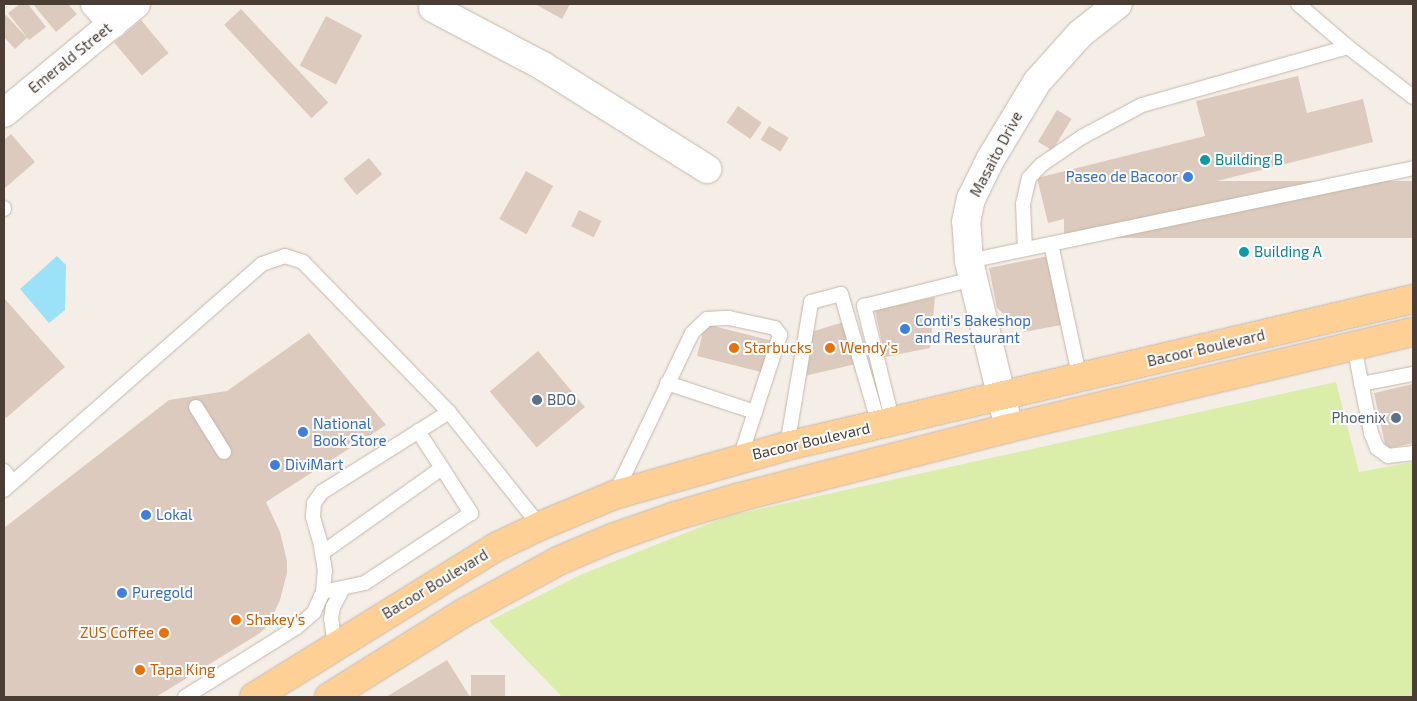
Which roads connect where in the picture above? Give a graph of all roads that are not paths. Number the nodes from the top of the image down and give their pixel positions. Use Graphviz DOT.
graph roads {
  1 [pos="96,4"];
  2 [pos="136,4"];
  3 [pos="1118,4"];
  4 [pos="1298,4"];
  5 [pos="434,5"];
  6 [pos="113,24"];
  7 [pos="1348,47"];
  8 [pos="1413,97"];
  9 [pos="4,112"];
  10 [pos="1413,168"];
  11 [pos="707,169"];
  12 [pos="1051,244"];
  13 [pos="1025,249"];
  14 [pos="971,270"];
  15 [pos="1413,300"];
  16 [pos="1413,332"];
  17 [pos="1354,346"];
  18 [pos="1413,374"];
  19 [pos="1080,378"];
  20 [pos="667,383"];
  21 [pos="1361,384"];
  22 [pos="1002,396"];
  23 [pos="196,406"];
  24 [pos="449,412"];
  25 [pos="755,412"];
  26 [pos="886,424"];
  27 [pos="1009,428"];
  28 [pos="418,431"];
  29 [pos="787,446"];
  30 [pos="224,452"];
  31 [pos="1413,453"];
  32 [pos="740,458"];
  33 [pos="442,468"];
  34 [pos="4,471"];
  35 [pos="8,486"];
  36 [pos="614,495"];
  37 [pos="540,526"];
  38 [pos="322,553"];
  39 [pos="558,561"];
  40 [pos="342,588"];
  41 [pos="323,592"];
  42 [pos="335,646"];
  43 [pos="185,697"];
  44 [pos="254,697"];
  45 [pos="329,697"];
  1 -- 6 [label="street"];
  2 -- 6 [label="street, Emerald Street"];
  3 -- 14 [label="street, Masaito Drive"];
  4 -- 7 [label="lane"];
  5 -- 11 [label="street"];
  6 -- 9 [label="street, Emerald Street"];
  7 -- 8 [label="lane"];
  7 -- 13 [label="lane"];
  10 -- 12 [label="lane"];
  12 -- 13 [label="lane"];
  12 -- 19 [label="lane"];
  13 -- 14 [label="lane"];
  14 -- 22 [label="street, Masaito Drive"];
  14 -- 26 [label="lane"];
  15 -- 19 [label="main road, Bacoor Boulevard"];
  16 -- 17 [label="main road"];
  17 -- 21 [label="lane"];
  17 -- 27 [label="main road"];
  18 -- 21 [label="lane"];
  19 -- 22 [label="main road, Bacoor Boulevard"];
  20 -- 25 [label="lane"];
  20 -- 25 [label="lane"];
  20 -- 36 [label="lane"];
  21 -- 31 [label="lane"];
  22 -- 26 [label="main road, Bacoor Boulevard"];
  22 -- 27 [label="street, Masaito Drive"];
  23 -- 30 [label="lane"];
  24 -- 28 [label="lane"];
  24 -- 35 [label="lane"];
  24 -- 37 [label="lane"];
  25 -- 32 [label="lane"];
  26 -- 29 [label="main road, Bacoor Boulevard"];
  26 -- 29 [label="lane"];
  27 -- 39 [label="main road"];
  28 -- 33 [label="lane"];
  28 -- 38 [label="lane"];
  29 -- 32 [label="main road, Bacoor Boulevard"];
  32 -- 36 [label="main road, Bacoor Boulevard"];
  33 -- 38 [label="lane"];
  33 -- 40 [label="lane"];
  34 -- 35 [label="lane"];
  36 -- 37 [label="main road, Bacoor Boulevard"];
  37 -- 39 [label="main road"];
  37 -- 42 [label="main road, Bacoor Boulevard"];
  38 -- 41 [label="lane"];
  39 -- 45 [label="main road"];
  40 -- 41 [label="lane"];
  40 -- 42 [label="lane"];
  41 -- 43 [label="lane"];
  42 -- 44 [label="main road, Bacoor Boulevard"];
}
